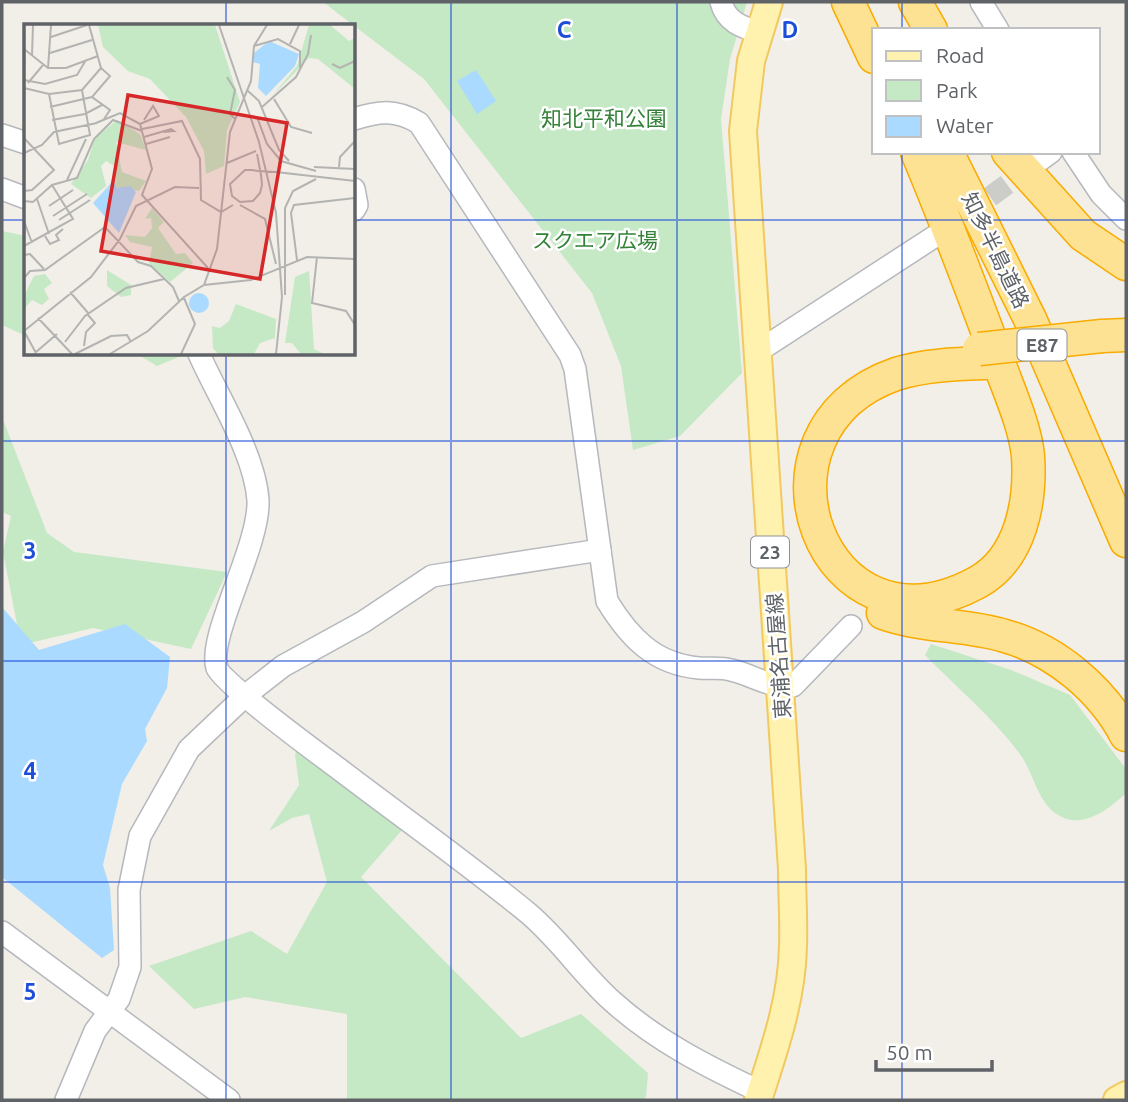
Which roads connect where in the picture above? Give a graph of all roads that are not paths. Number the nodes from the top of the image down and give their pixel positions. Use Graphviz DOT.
graph roads {
  1 [pos="721,2"];
  2 [pos="769,2"];
  3 [pos="848,2"];
  4 [pos="867,2"];
  5 [pos="892,2"];
  6 [pos="915,2"];
  7 [pos="981,2"];
  8 [pos="881,28"];
  9 [pos="905,28"];
  10 [pos="930,28"];
  11 [pos="997,28"];
  12 [pos="760,33"];
  13 [pos="872,53"];
  14 [pos="355,119"];
  15 [pos="2,135"];
  16 [pos="24,142"];
  17 [pos="918,154"];
  18 [pos="948,154"];
  19 [pos="971,154"];
  20 [pos="1010,154"];
  21 [pos="1074,154"];
  22 [pos="2,189"];
  23 [pos="24,197"];
  24 [pos="1126,219"];
  25 [pos="943,231"];
  26 [pos="1126,264"];
  27 [pos="1115,344"];
  28 [pos="757,352"];
  29 [pos="199,355"];
  30 [pos="982,356"];
  31 [pos="1126,484"];
  32 [pos="1126,541"];
  33 [pos="600,550"];
  34 [pos="851,626"];
  35 [pos="779,687"];
  36 [pos="246,695"];
  37 [pos="1126,735"];
  38 [pos="2,932"];
  39 [pos="111,1012"];
  40 [pos="1126,1095"];
  41 [pos="759,1096"];
  42 [pos="66,1100"];
  43 [pos="229,1100"];
  44 [pos="1117,1100"];
  1 -- 12 [label="street"];
  2 -- 12 [label="main road, 東浦名古屋線 / 23"];
  3 -- 13 [label="highway"];
  4 -- 8 [label="highway"];
  5 -- 9 [label="highway"];
  6 -- 10 [label="highway"];
  7 -- 11 [label="street"];
  12 -- 28 [label="main road, 東浦名古屋線 / 23"];
  14 -- 33 [label="street"];
  15 -- 16 [label="street"];
  17 -- 30 [label="highway"];
  18 -- 32 [label="highway, 知多半島道路 / E87"];
  19 -- 31 [label="highway, 知多半島道路 / E87"];
  20 -- 26 [label="highway"];
  21 -- 24 [label="street"];
  22 -- 23 [label="street"];
  25 -- 28 [label="street"];
  27 -- 30 [label="highway, bridge"];
  28 -- 35 [label="main road, 東浦名古屋線 / 23"];
  29 -- 36 [label="street"];
  30 -- 37 [label="highway"];
  33 -- 35 [label="street"];
  33 -- 36 [label="street"];
  34 -- 35 [label="street"];
  35 -- 41 [label="main road, 東浦名古屋線 / 23"];
  36 -- 39 [label="street"];
  36 -- 41 [label="street"];
  38 -- 39 [label="street"];
  39 -- 42 [label="street"];
  39 -- 43 [label="street"];
  40 -- 44 [label="main road"];
}
